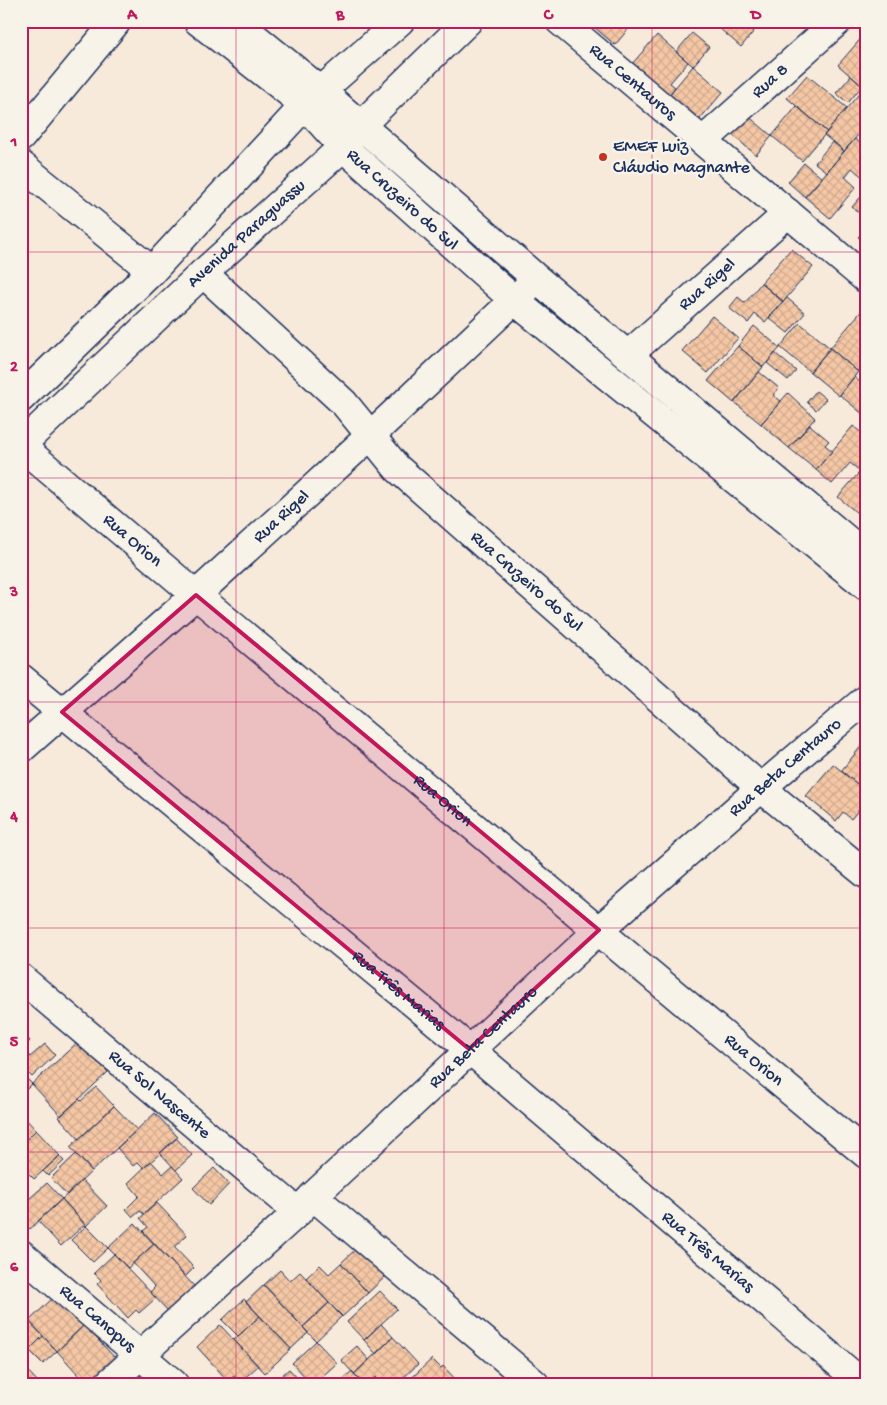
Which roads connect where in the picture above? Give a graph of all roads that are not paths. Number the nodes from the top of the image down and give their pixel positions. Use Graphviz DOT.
graph roads {
  1 [pos="117,21"];
  2 [pos="198,21"];
  3 [pos="236,21"];
  4 [pos="400,21"];
  5 [pos="468,21"];
  6 [pos="560,21"];
  7 [pos="838,21"];
  8 [pos="312,98"];
  9 [pos="361,125"];
  10 [pos="21,138"];
  11 [pos="703,141"];
  12 [pos="343,147"];
  13 [pos="21,166"];
  14 [pos="788,214"];
  15 [pos="152,271"];
  16 [pos="203,273"];
  17 [pos="536,278"];
  18 [pos="866,279"];
  19 [pos="515,301"];
  20 [pos="628,355"];
  21 [pos="21,398"];
  22 [pos="371,435"];
  23 [pos="21,446"];
  24 [pos="866,556"];
  25 [pos="866,586"];
  26 [pos="196,595"];
  27 [pos="21,678"];
  28 [pos="866,699"];
  29 [pos="62,712"];
  30 [pos="21,749"];
  31 [pos="761,788"];
  32 [pos="866,874"];
  33 [pos="598,930"];
  34 [pos="21,978"];
  35 [pos="469,1049"];
  36 [pos="866,1154"];
  37 [pos="305,1204"];
  38 [pos="21,1254"];
  39 [pos="140,1355"];
  40 [pos="108,1384"];
  41 [pos="174,1384"];
  42 [pos="534,1384"];
  43 [pos="863,1384"];
  1 -- 10 [label="street"];
  2 -- 8 [label="street, Rua Cruzeiro do Sul"];
  3 -- 8 [label="street, Rua Cruzeiro do Sul"];
  4 -- 8 [label="street"];
  5 -- 9 [label="street, Avenida Paraguassu"];
  6 -- 11 [label="street, Rua Centauros"];
  7 -- 11 [label="street, Rua 8"];
  8 -- 9 [label="street, Rua Cruzeiro do Sul"];
  8 -- 12 [label="street, Rua Cruzeiro do Sul"];
  8 -- 15 [label="street"];
  9 -- 12 [label="street, Avenida Paraguassu"];
  9 -- 17 [label="street, Rua Cruzeiro do Sul"];
  11 -- 14 [label="street, Rua Centauros"];
  12 -- 16 [label="street, Avenida Paraguassu"];
  12 -- 19 [label="street, Rua Cruzeiro do Sul"];
  13 -- 15 [label="street"];
  14 -- 18 [label="street, Rua Centauros"];
  14 -- 20 [label="street, Rua Rigel"];
  15 -- 21 [label="street"];
  16 -- 22 [label="street, Rua Cruzeiro do Sul"];
  16 -- 23 [label="street, Avenida Paraguassu"];
  17 -- 19 [label="street, Rua Rigel"];
  17 -- 20 [label="street, Rua Cruzeiro do Sul"];
  19 -- 22 [label="street, Rua Rigel"];
  19 -- 25 [label="street, Rua Cruzeiro do Sul"];
  20 -- 24 [label="street, Rua Cruzeiro do Sul"];
  22 -- 26 [label="street, Rua Rigel"];
  22 -- 31 [label="street, Rua Cruzeiro do Sul"];
  23 -- 26 [label="street, Rua Orion"];
  26 -- 29 [label="street, Rua Rigel"];
  26 -- 33 [label="street, Rua Orion"];
  27 -- 29 [label="street, Rua Três Marias"];
  28 -- 31 [label="street, Rua Beta Centauro"];
  29 -- 30 [label="street, Rua Rigel"];
  29 -- 35 [label="street, Rua Três Marias"];
  31 -- 32 [label="street, Rua Cruzeiro do Sul"];
  31 -- 33 [label="street, Rua Beta Centauro"];
  33 -- 35 [label="street, Rua Beta Centauro"];
  33 -- 36 [label="street, Rua Orion"];
  34 -- 37 [label="street, Rua Sol Nascente"];
  35 -- 37 [label="street, Rua Beta Centauro"];
  35 -- 43 [label="street, Rua Três Marias"];
  37 -- 39 [label="street, Rua Beta Centauro"];
  37 -- 42 [label="street, Rua Sol Nascente"];
  38 -- 39 [label="street, Rua Canopus"];
  39 -- 40 [label="street, Rua Beta Centauro"];
  39 -- 41 [label="street, Rua Canopus"];
}
